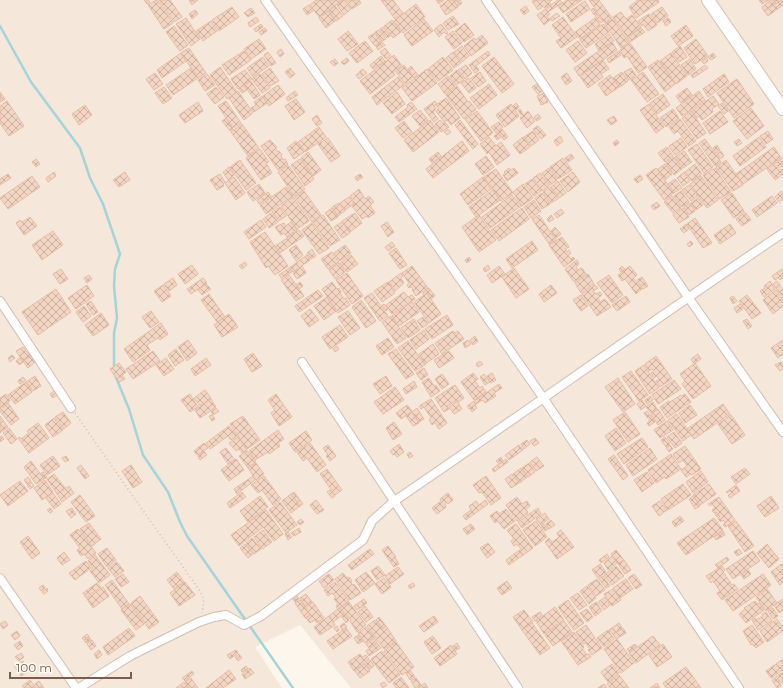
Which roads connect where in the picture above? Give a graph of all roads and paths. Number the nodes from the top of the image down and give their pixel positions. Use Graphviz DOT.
graph roads {
  1 [pos="266,0"];
  2 [pos="486,0"];
  3 [pos="708,0"];
  4 [pos="783,110"];
  5 [pos="783,233"];
  6 [pos="688,297"];
  7 [pos="0,301"];
  8 [pos="302,362"];
  9 [pos="544,398"];
  10 [pos="71,408"];
  11 [pos="783,432"];
  12 [pos="393,502"];
  13 [pos="0,578"];
  14 [pos="199,622"];
  15 [pos="76,688"];
  16 [pos="79,688"];
  17 [pos="518,688"];
  18 [pos="739,688"];
  1 -- 9 [label="street"];
  2 -- 6 [label="street"];
  3 -- 4 [label="street"];
  5 -- 6 [label="street"];
  6 -- 9 [label="street"];
  6 -- 11 [label="street"];
  7 -- 10 [label="street"];
  8 -- 12 [label="street"];
  9 -- 12 [label="street"];
  9 -- 18 [label="street"];
  10 -- 14 [label="path"];
  12 -- 14 [label="street"];
  12 -- 17 [label="street"];
  13 -- 15 [label="street"];
  14 -- 16 [label="street"];
}
